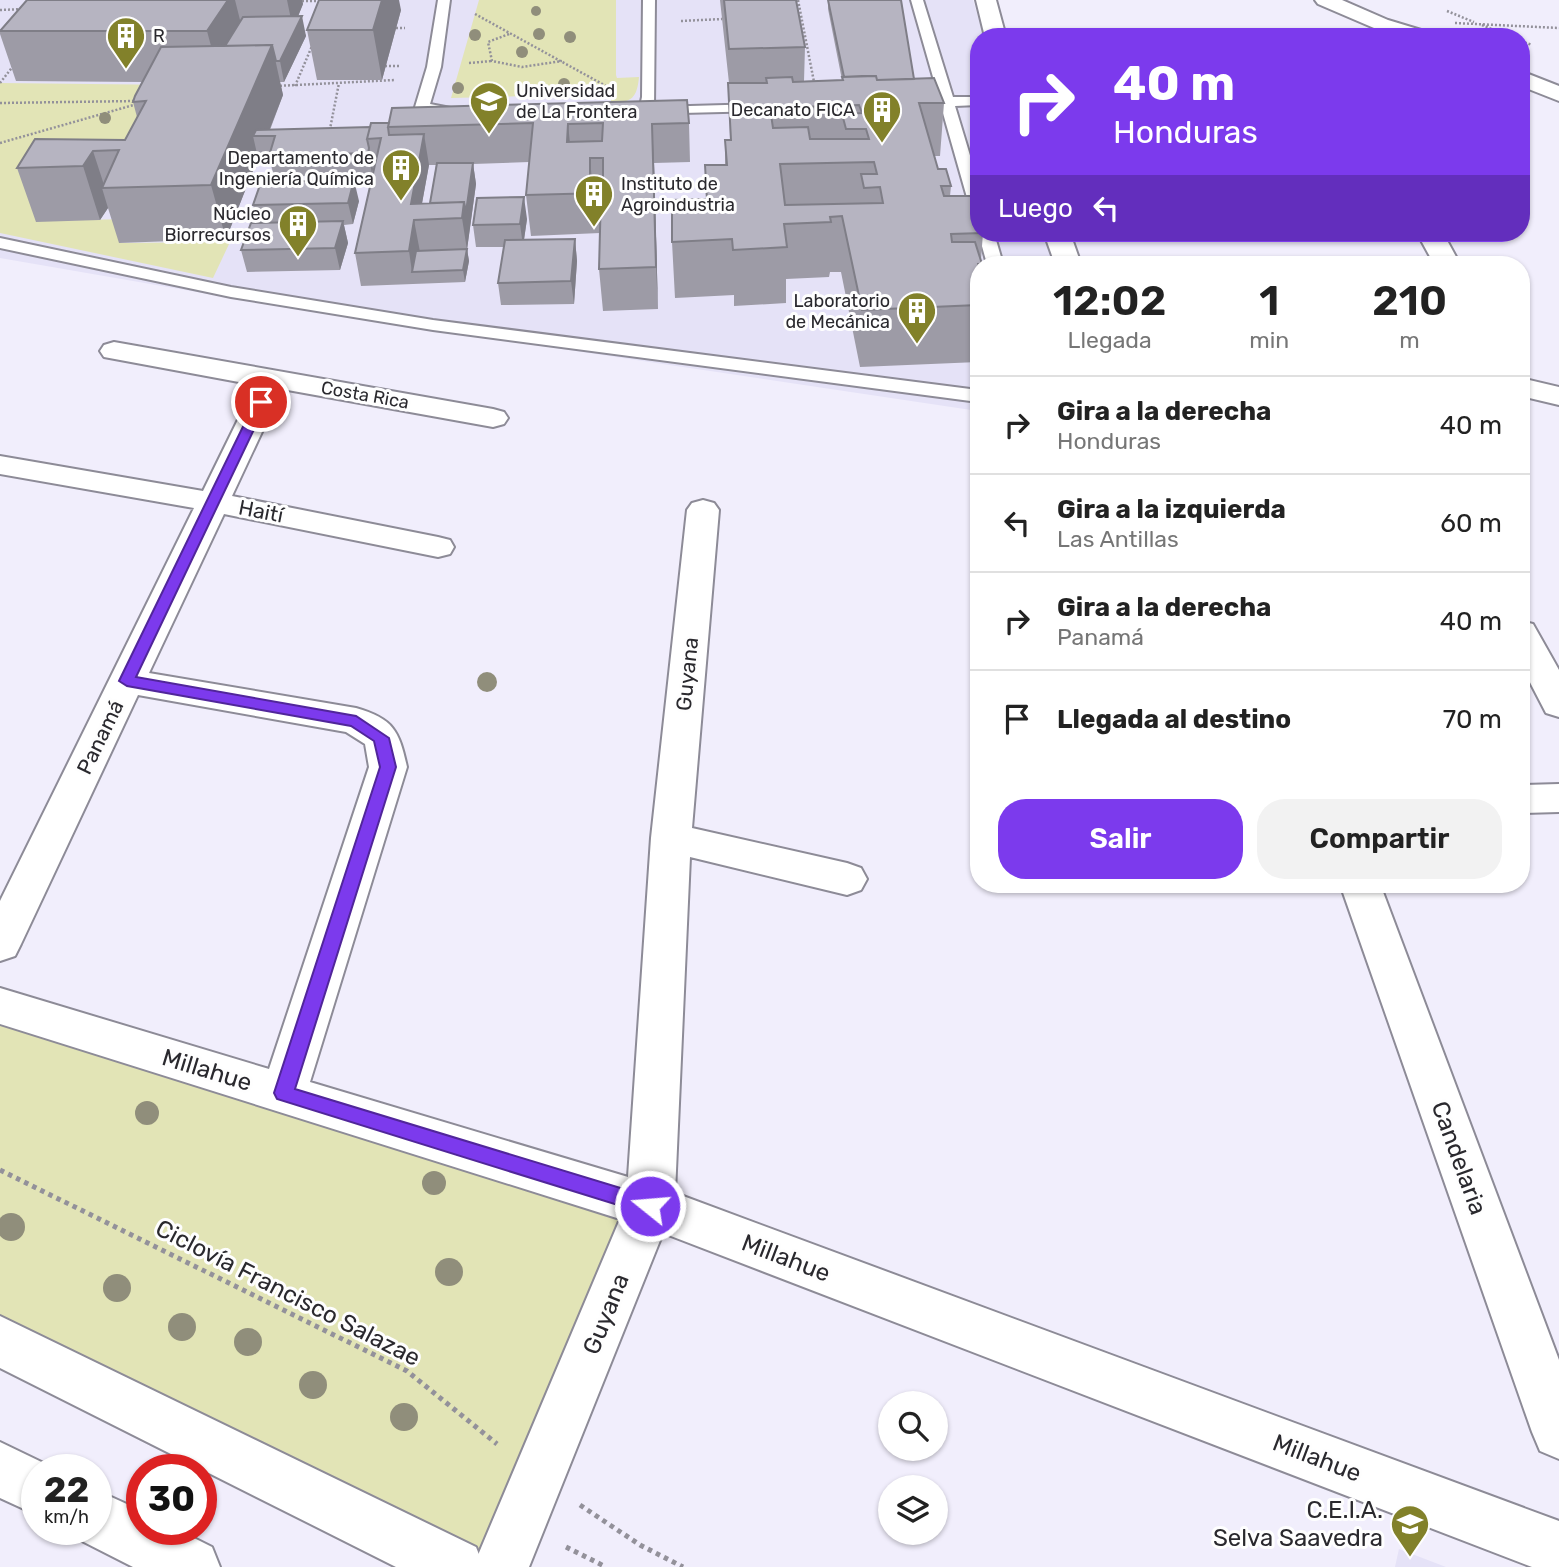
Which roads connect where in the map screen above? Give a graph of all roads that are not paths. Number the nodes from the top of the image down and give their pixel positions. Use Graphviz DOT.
graph roads {
  1 [pos="444,0"];
  2 [pos="649,0"];
  3 [pos="917,0"];
  4 [pos="986,0"];
  5 [pos="1325,0"];
  6 [pos="1356,0"];
  7 [pos="994,28"];
  8 [pos="1395,28"];
  9 [pos="1412,28"];
  10 [pos="1530,82"];
  11 [pos="1559,94"];
  12 [pos="970,102"];
  13 [pos="946,103"];
  14 [pos="898,104"];
  15 [pos="774,107"];
  16 [pos="627,111"];
  17 [pos="646,111"];
  18 [pos="477,113"];
  19 [pos="970,182"];
  20 [pos="0,243"];
  21 [pos="114,351"];
  22 [pos="273,377"];
  23 [pos="1530,389"];
  24 [pos="970,395"];
  25 [pos="1559,396"];
  26 [pos="493,418"];
  27 [pos="0,465"];
  28 [pos="213,502"];
  29 [pos="703,510"];
  30 [pos="438,547"];
  31 [pos="1530,649"];
  32 [pos="127,681"];
  33 [pos="1559,704"];
  34 [pos="1559,798"];
  35 [pos="1530,799"];
  36 [pos="671,838"];
  37 [pos="848,879"];
  38 [pos="1363,893"];
  39 [pos="0,944"];
  40 [pos="0,1006"];
  41 [pos="284,1093"];
  42 [pos="650,1206"];
  43 [pos="0,1341"];
  44 [pos="1559,1432"];
  45 [pos="0,1469"];
  46 [pos="21,1480"];
  47 [pos="112,1526"];
  48 [pos="1559,1549"];
  49 [pos="192,1567"];
  50 [pos="456,1567"];
  51 [pos="501,1567"];
  1 -- 18 [label="lane"];
  2 -- 17 [label="lane"];
  3 -- 13 [label="lane"];
  4 -- 7 [label="street"];
  5 -- 8 [label="street"];
  6 -- 9 [label="street"];
  10 -- 11 [label="street"];
  12 -- 13 [label="lane"];
  13 -- 14 [label="lane"];
  13 -- 19 [label="lane"];
  15 -- 17 [label="lane"];
  16 -- 17 [label="lane"];
  20 -- 24 [label="lane"];
  21 -- 22 [label="street, Costa Rica"];
  22 -- 26 [label="street, Costa Rica"];
  22 -- 28 [label="street, Panamá"];
  23 -- 25 [label="street"];
  27 -- 28 [label="street, Haití"];
  28 -- 30 [label="street, Haití"];
  28 -- 32 [label="street, Panamá"];
  29 -- 36 [label="street, Guyana"];
  31 -- 33 [label="street"];
  32 -- 39 [label="street, Panamá"];
  32 -- 41 [label="street"];
  34 -- 35 [label="street"];
  36 -- 37 [label="street"];
  36 -- 42 [label="street, Guyana"];
  38 -- 44 [label="street, Candelaria"];
  40 -- 41 [label="street, Millahue"];
  41 -- 42 [label="street, Millahue"];
  42 -- 48 [label="street, Millahue"];
  42 -- 51 [label="street, Guyana"];
  43 -- 50 [label="street"];
  45 -- 46 [label="street"];
  47 -- 49 [label="street"];
}
